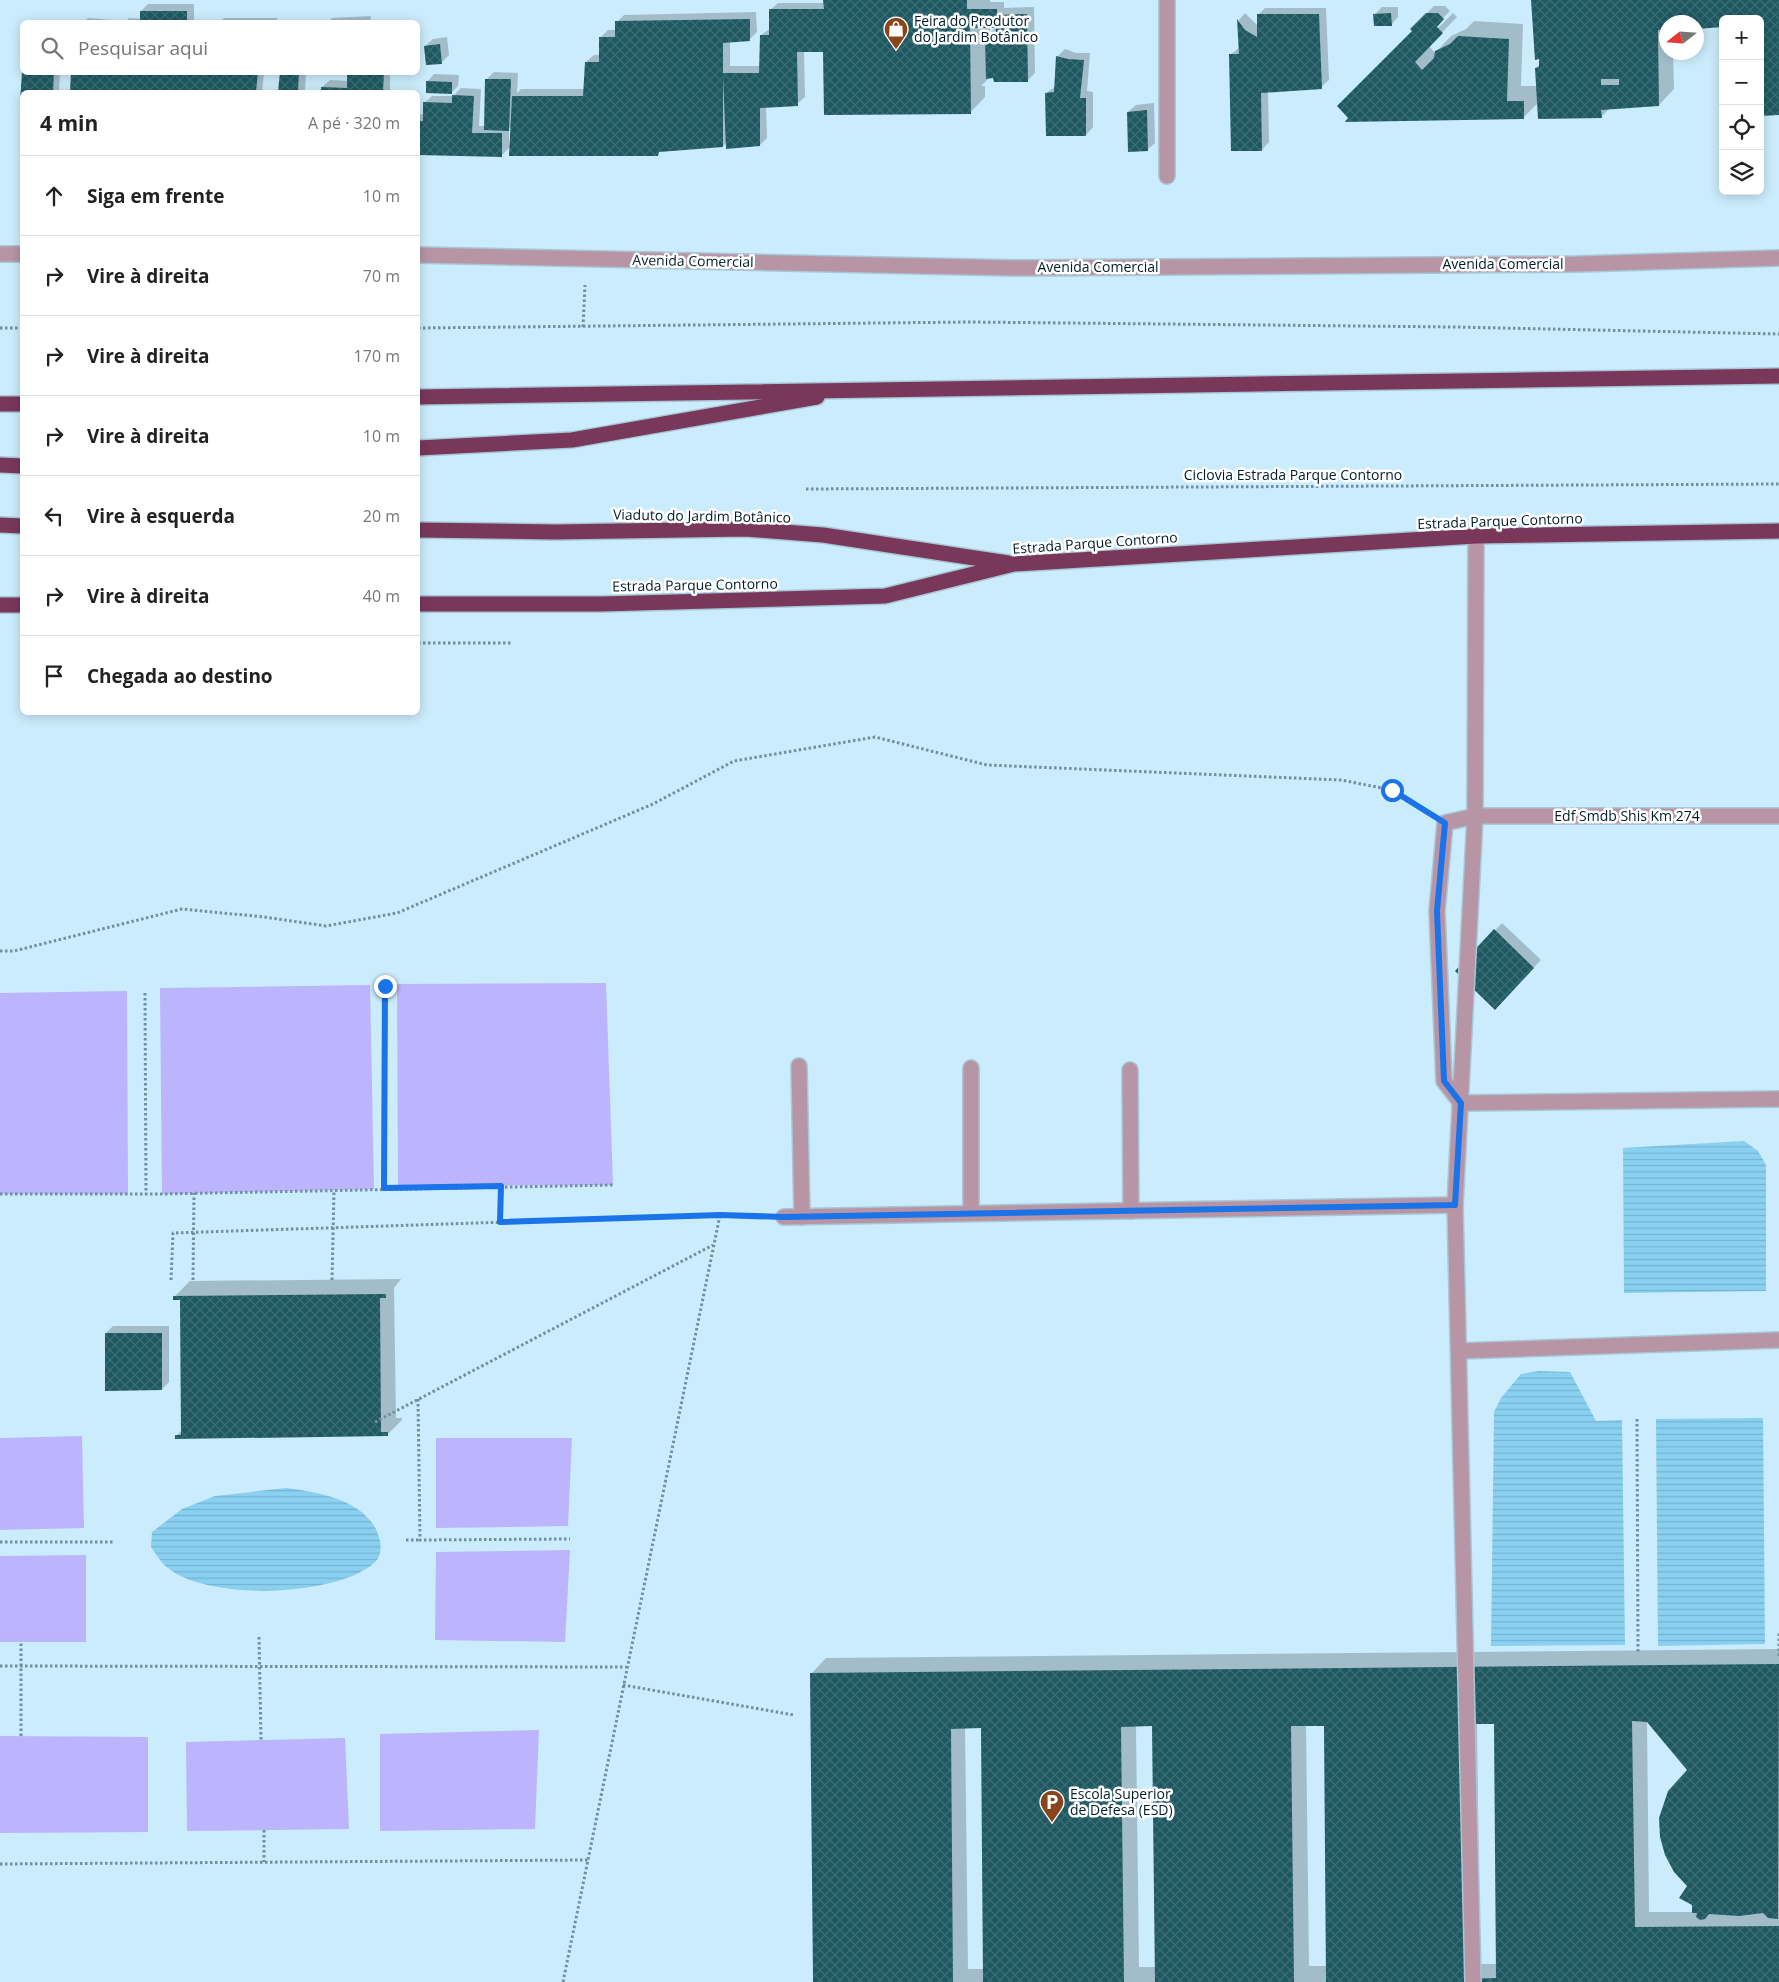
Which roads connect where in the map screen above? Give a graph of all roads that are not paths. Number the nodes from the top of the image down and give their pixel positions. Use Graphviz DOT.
graph roads {
  1 [pos="1167,0"];
  2 [pos="1167,176"];
  3 [pos="0,254"];
  4 [pos="20,254"];
  5 [pos="420,255"];
  6 [pos="1779,258"];
  7 [pos="1779,376"];
  8 [pos="863,389"];
  9 [pos="420,397"];
  10 [pos="0,404"];
  11 [pos="20,404"];
  12 [pos="420,448"];
  13 [pos="0,465"];
  14 [pos="20,466"];
  15 [pos="0,526"];
  16 [pos="20,526"];
  17 [pos="420,530"];
  18 [pos="1779,532"];
  19 [pos="1476,536"];
  20 [pos="1014,564"];
  21 [pos="420,604"];
  22 [pos="0,605"];
  23 [pos="20,605"];
  24 [pos="1475,816"];
  25 [pos="1779,816"];
  26 [pos="799,1066"];
  27 [pos="971,1068"];
  28 [pos="1130,1070"];
  29 [pos="1779,1099"];
  30 [pos="1461,1103"];
  31 [pos="1455,1205"];
  32 [pos="1131,1211"];
  33 [pos="971,1213"];
  34 [pos="784,1217"];
  35 [pos="802,1217"];
  36 [pos="1779,1340"];
  37 [pos="1459,1351"];
  38 [pos="1473,1982"];
  1 -- 2 [label="street"];
  3 -- 4 [label="street"];
  5 -- 6 [label="street, Avenida Comercial"];
  7 -- 8 [label="highway"];
  8 -- 9 [label="highway"];
  8 -- 12 [label="highway"];
  10 -- 11 [label="highway"];
  13 -- 14 [label="highway"];
  15 -- 16 [label="highway"];
  17 -- 20 [label="highway, Viaduto do Jardim Botânico"];
  18 -- 19 [label="highway, Estrada Parque Contorno"];
  19 -- 20 [label="highway, Estrada Parque Contorno"];
  19 -- 24 [label="street"];
  20 -- 21 [label="highway, Estrada Parque Contorno"];
  22 -- 23 [label="highway"];
  24 -- 25 [label="street, Edf Smdb Shis Km 274"];
  24 -- 30 [label="street"];
  24 -- 30 [label="street, Edf Smdb Shis Km 274"];
  26 -- 35 [label="street"];
  27 -- 33 [label="street"];
  28 -- 32 [label="street"];
  29 -- 30 [label="street"];
  30 -- 31 [label="street"];
  31 -- 32 [label="street"];
  31 -- 37 [label="street"];
  32 -- 33 [label="street"];
  33 -- 35 [label="street"];
  34 -- 35 [label="street"];
  36 -- 37 [label="street"];
  37 -- 38 [label="street"];
}
